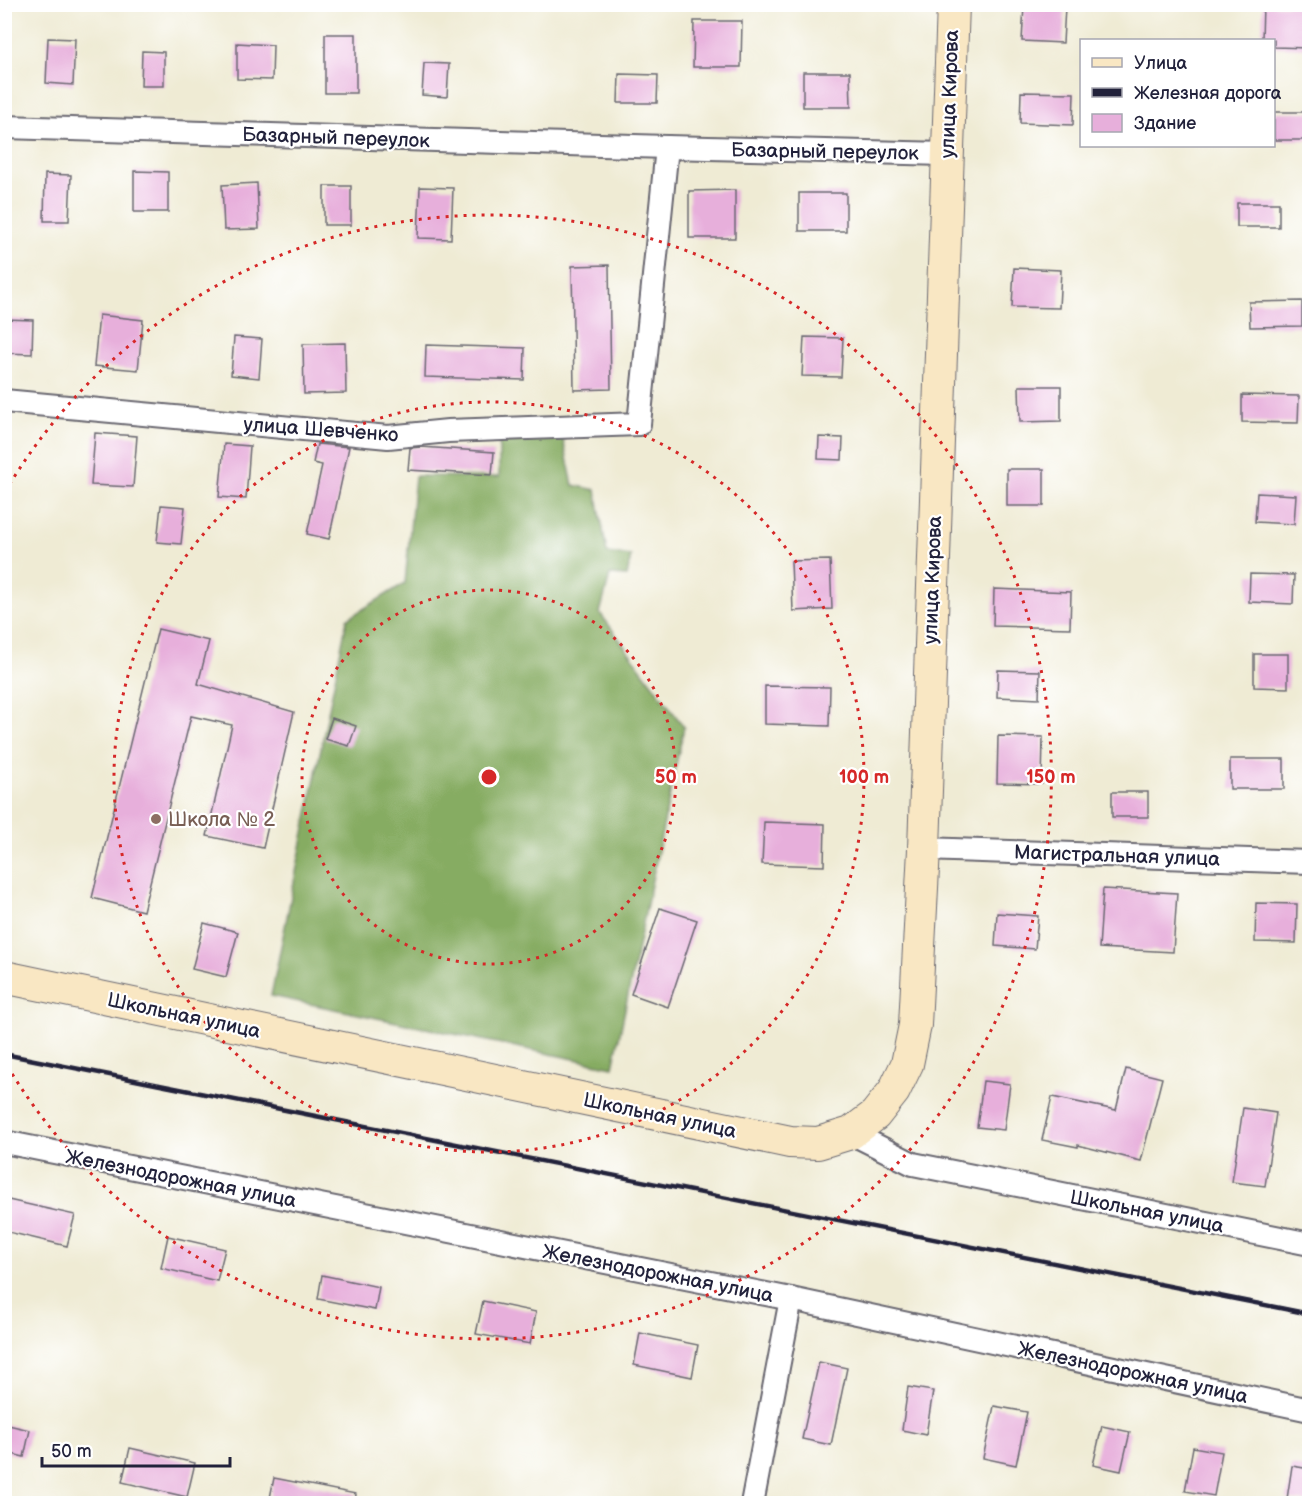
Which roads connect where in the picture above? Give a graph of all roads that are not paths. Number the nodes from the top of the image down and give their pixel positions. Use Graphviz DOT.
graph roads {
  1 [pos="953,4"];
  2 [pos="4,127"];
  3 [pos="667,147"];
  4 [pos="946,154"];
  5 [pos="4,401"];
  6 [pos="924,849"];
  7 [pos="1310,862"];
  8 [pos="4,977"];
  9 [pos="851,1133"];
  10 [pos="4,1142"];
  11 [pos="1310,1244"];
  12 [pos="791,1299"];
  13 [pos="1310,1410"];
  14 [pos="752,1503"];
  1 -- 4 [label="main road, улица Кирова"];
  2 -- 3 [label="street, Базарный переулок"];
  3 -- 4 [label="street, Базарный переулок"];
  3 -- 5 [label="street, улица Шевченко"];
  4 -- 6 [label="main road, улица Кирова"];
  6 -- 7 [label="street, Магистральная улица"];
  6 -- 9 [label="main road, улица Кирова"];
  8 -- 9 [label="main road, Школьная улица"];
  9 -- 11 [label="street, Школьная улица"];
  10 -- 12 [label="street, Железнодорожная улица"];
  12 -- 13 [label="street, Железнодорожная улица"];
  12 -- 14 [label="street"];
}
